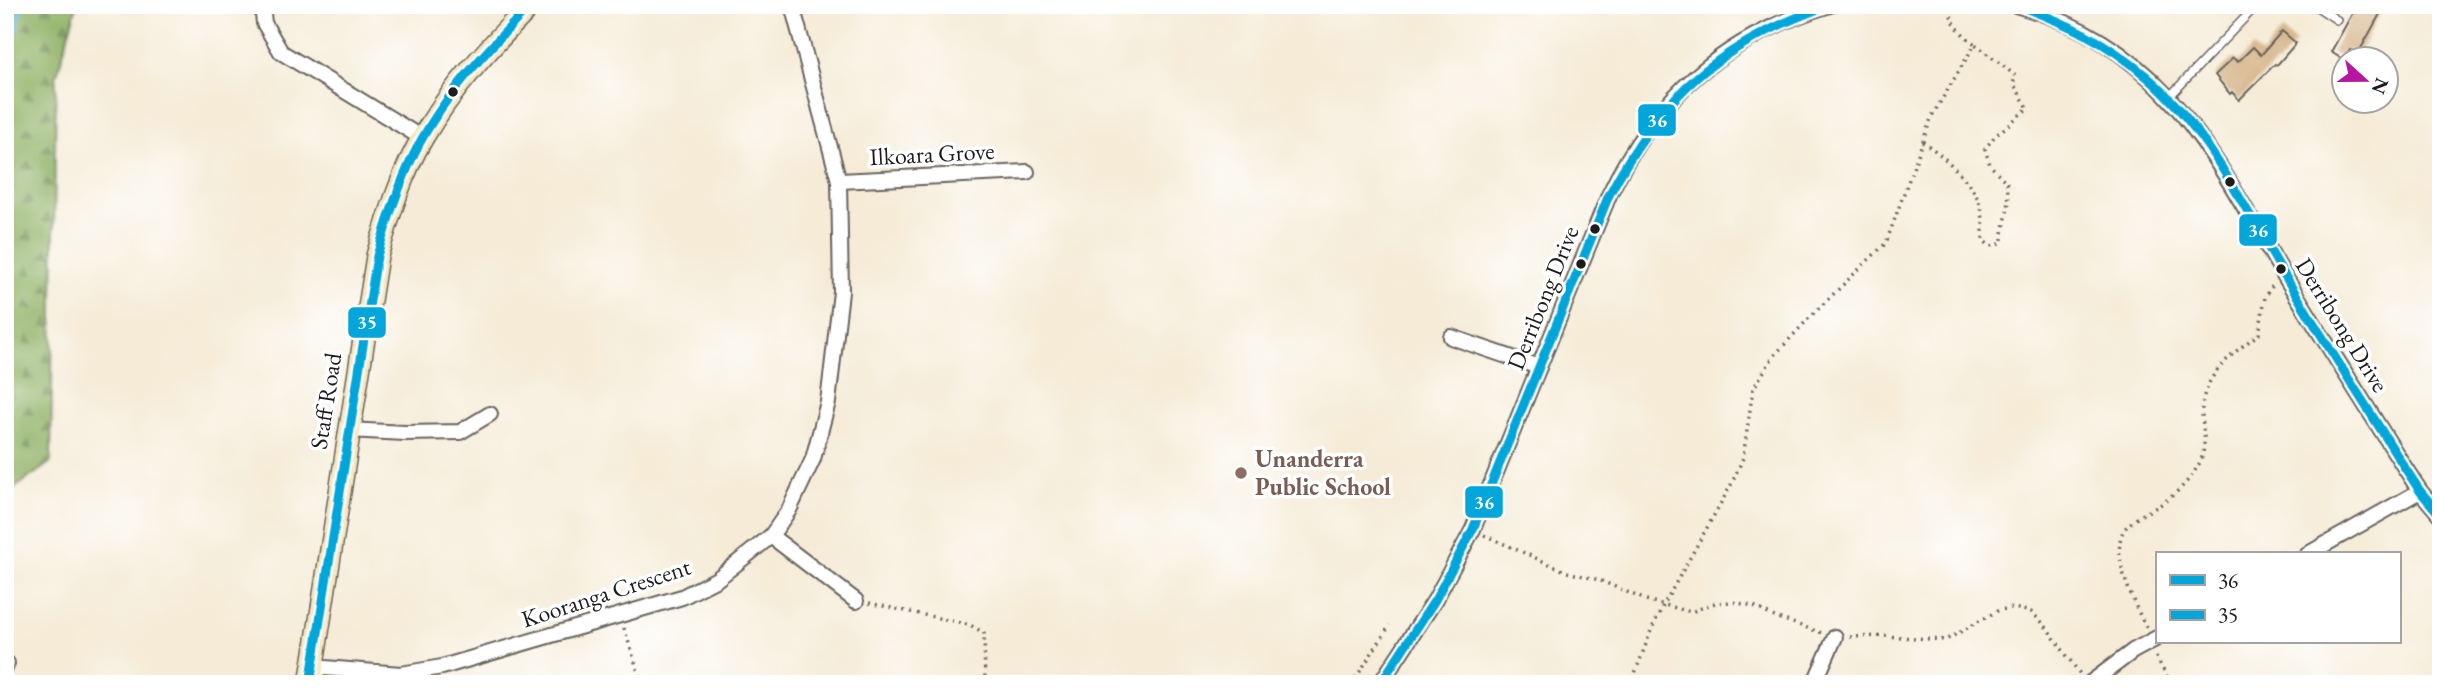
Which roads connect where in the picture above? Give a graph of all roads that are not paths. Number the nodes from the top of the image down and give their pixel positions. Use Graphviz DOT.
graph roads {
  1 [pos="262,5"];
  2 [pos="531,5"];
  3 [pos="792,5"];
  4 [pos="1830,5"];
  5 [pos="2257,5"];
  6 [pos="2314,5"];
  7 [pos="2026,7"];
  8 [pos="2337,20"];
  9 [pos="2169,97"];
  10 [pos="422,138"];
  11 [pos="1027,172"];
  12 [pos="839,181"];
  13 [pos="1451,337"];
  14 [pos="1539,367"];
  15 [pos="490,414"];
  16 [pos="348,430"];
  17 [pos="2420,491"];
  18 [pos="2441,516"];
  19 [pos="771,536"];
  20 [pos="2312,552"];
  21 [pos="856,601"];
  22 [pos="1835,637"];
  23 [pos="2155,639"];
  24 [pos="311,675"];
  25 [pos="2085,679"];
  26 [pos="1380,684"];
  27 [pos="1814,684"];
  1 -- 10 [label="street"];
  2 -- 10 [label="street, Staff Road"];
  3 -- 12 [label="street, Kooranga Crescent"];
  4 -- 14 [label="street, Derribong Drive"];
  5 -- 9 [label="lane"];
  6 -- 8 [label="lane"];
  7 -- 9 [label="street, Derribong Drive"];
  9 -- 17 [label="street, Derribong Drive"];
  10 -- 16 [label="street, Staff Road"];
  11 -- 12 [label="street, Ilkoara Grove"];
  12 -- 19 [label="street, Kooranga Crescent"];
  13 -- 14 [label="street"];
  14 -- 26 [label="street, Derribong Drive"];
  15 -- 16 [label="street"];
  16 -- 24 [label="street, Staff Road"];
  17 -- 18 [label="street, Derribong Drive"];
  17 -- 20 [label="street"];
  19 -- 21 [label="street"];
  19 -- 24 [label="street, Kooranga Crescent"];
  22 -- 27 [label="street"];
  23 -- 25 [label="street"];
}
